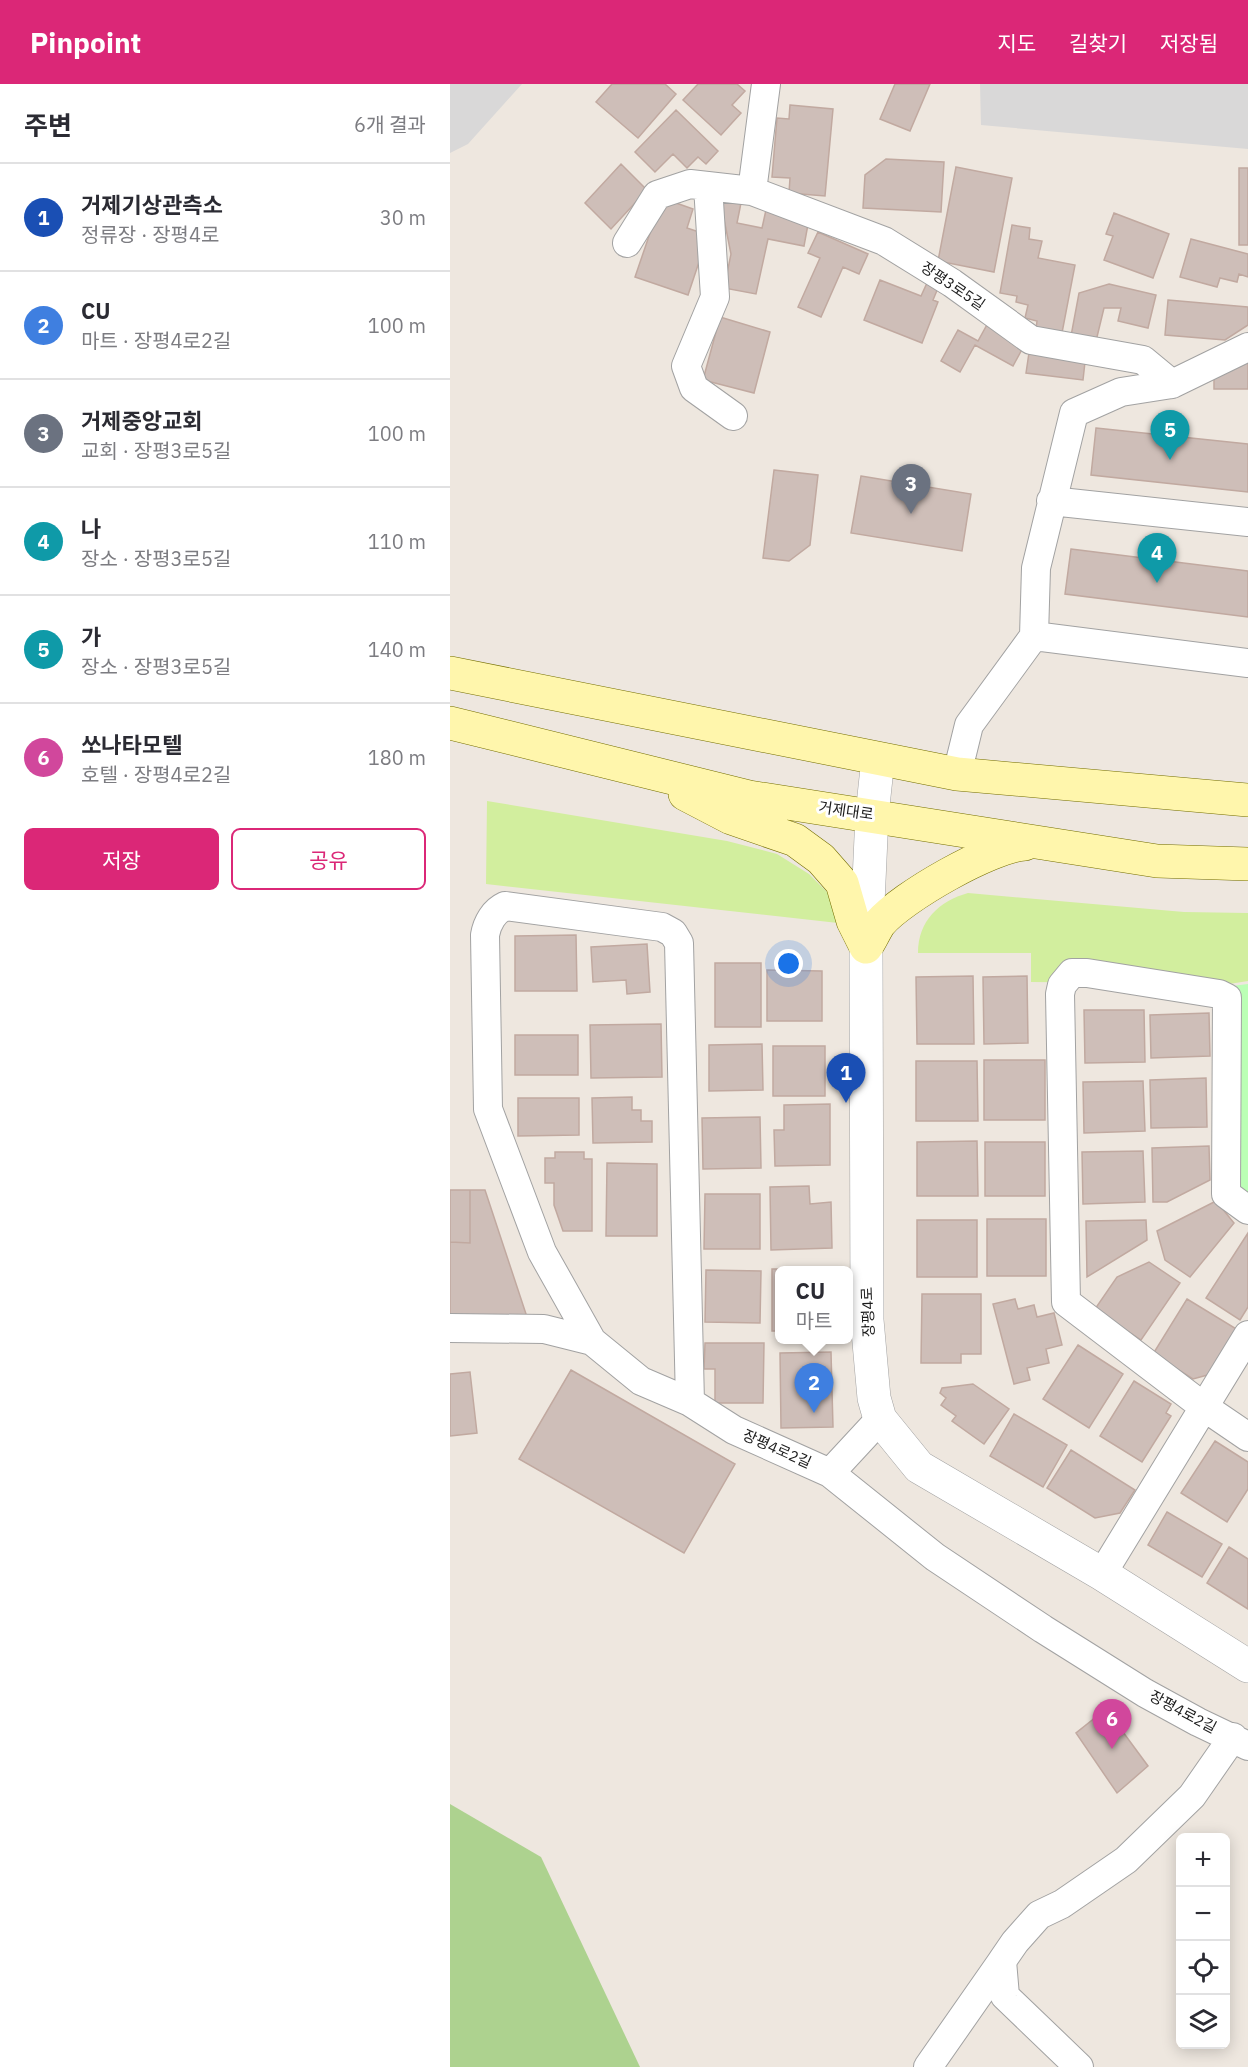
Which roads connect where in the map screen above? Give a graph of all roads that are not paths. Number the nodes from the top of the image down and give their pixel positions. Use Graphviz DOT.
graph roads {
  1 [pos="766,84"];
  2 [pos="708,186"];
  3 [pos="752,192"];
  4 [pos="627,243"];
  5 [pos="1248,347"];
  6 [pos="1172,384"];
  7 [pos="733,417"];
  8 [pos="1052,501"];
  9 [pos="1248,522"];
  10 [pos="1034,636"];
  11 [pos="1248,663"];
  12 [pos="450,673"];
  13 [pos="450,723"];
  14 [pos="878,759"];
  15 [pos="957,774"];
  16 [pos="670,777"];
  17 [pos="1248,800"];
  18 [pos="872,815"];
  19 [pos="1045,843"];
  20 [pos="1248,864"];
  21 [pos="867,947"];
  22 [pos="1248,1210"];
  23 [pos="450,1328"];
  24 [pos="1248,1335"];
  25 [pos="592,1341"];
  26 [pos="690,1402"];
  27 [pos="1204,1407"];
  28 [pos="880,1419"];
  29 [pos="1248,1437"];
  30 [pos="830,1473"];
  31 [pos="1102,1574"];
  32 [pos="1248,1666"];
  33 [pos="1241,1742"];
  34 [pos="1002,1961"];
  35 [pos="928,2067"];
  36 [pos="1078,2067"];
  1 -- 3 [label="street"];
  2 -- 3 [label="street, 장평3로5길"];
  2 -- 4 [label="street, 장평3로5길"];
  2 -- 7 [label="street"];
  3 -- 6 [label="street, 장평3로5길"];
  5 -- 6 [label="street"];
  6 -- 8 [label="street"];
  8 -- 9 [label="street"];
  8 -- 10 [label="street"];
  10 -- 11 [label="street"];
  10 -- 15 [label="street"];
  12 -- 14 [label="main road"];
  13 -- 16 [label="main road, 거제대로"];
  14 -- 15 [label="main road"];
  14 -- 18 [label="street, 장평4로"];
  15 -- 17 [label="main road"];
  16 -- 18 [label="main road, 거제대로"];
  16 -- 21 [label="main road"];
  18 -- 19 [label="main road, 거제대로"];
  18 -- 21 [label="street, 장평4로"];
  19 -- 20 [label="main road, 거제대로"];
  19 -- 21 [label="main road"];
  21 -- 28 [label="street, 장평4로"];
  22 -- 27 [label="street"];
  23 -- 25 [label="street"];
  24 -- 27 [label="street"];
  25 -- 26 [label="street, 장평4로2길"];
  25 -- 26 [label="street"];
  26 -- 30 [label="street, 장평4로2길"];
  27 -- 29 [label="street"];
  27 -- 31 [label="street"];
  28 -- 30 [label="street"];
  28 -- 31 [label="street, 장평4로"];
  30 -- 33 [label="street, 장평4로2길"];
  31 -- 32 [label="street, 장평4로"];
  33 -- 34 [label="street"];
  34 -- 35 [label="street"];
  34 -- 36 [label="street"];
}
